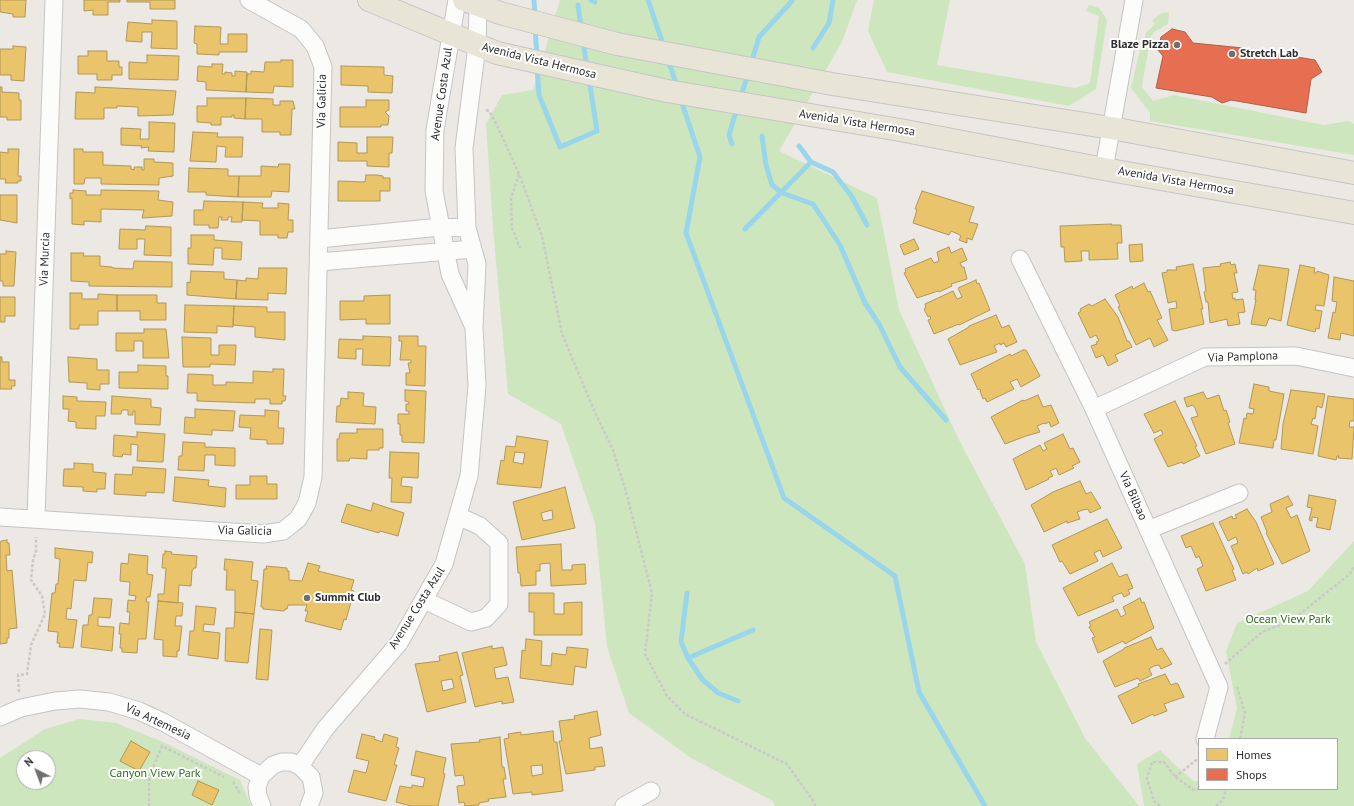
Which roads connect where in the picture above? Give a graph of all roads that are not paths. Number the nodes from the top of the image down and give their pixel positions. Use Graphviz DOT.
graph roads {
  1 [pos="54,0"];
  2 [pos="249,0"];
  3 [pos="369,0"];
  4 [pos="1134,0"];
  5 [pos="466,2"];
  6 [pos="451,34"];
  7 [pos="487,49"];
  8 [pos="1111,128"];
  9 [pos="1104,169"];
  10 [pos="1354,173"];
  11 [pos="1354,213"];
  12 [pos="440,227"];
  13 [pos="467,228"];
  14 [pos="319,239"];
  15 [pos="473,249"];
  16 [pos="444,252"];
  17 [pos="1020,259"];
  18 [pos="319,262"];
  19 [pos="474,327"];
  20 [pos="1354,368"];
  21 [pos="1094,409"];
  22 [pos="1239,493"];
  23 [pos="458,516"];
  24 [pos="0,517"];
  25 [pos="36,518"];
  26 [pos="1148,530"];
  27 [pos="424,600"];
  28 [pos="0,717"];
  29 [pos="1205,738"];
  30 [pos="300,766"];
  31 [pos="262,776"];
  32 [pos="651,791"];
  33 [pos="314,804"];
  34 [pos="262,806"];
  35 [pos="624,806"];
  1 -- 25 [label="street, Via Murcia"];
  2 -- 14 [label="street, Via Galicia"];
  3 -- 6 [label="main road, Avenida Vista Hermosa"];
  4 -- 8 [label="street"];
  5 -- 6 [label="street, Avenue Costa Azul"];
  5 -- 7 [label="street, Avenue Costa Azul"];
  5 -- 8 [label="main road"];
  6 -- 7 [label="main road, Avenida Vista Hermosa"];
  6 -- 12 [label="street, Avenue Costa Azul"];
  7 -- 9 [label="main road, Avenida Vista Hermosa"];
  7 -- 13 [label="street, Avenue Costa Azul"];
  8 -- 9 [label="street"];
  8 -- 10 [label="main road"];
  9 -- 11 [label="main road, Avenida Vista Hermosa"];
  12 -- 13 [label="street"];
  12 -- 14 [label="street"];
  12 -- 16 [label="street, Avenue Costa Azul"];
  13 -- 15 [label="street, Avenue Costa Azul"];
  14 -- 18 [label="street, Via Galicia"];
  15 -- 16 [label="street"];
  15 -- 19 [label="street, Avenue Costa Azul"];
  16 -- 18 [label="street"];
  16 -- 19 [label="street, Avenue Costa Azul"];
  17 -- 21 [label="street, Via Bilbao"];
  18 -- 25 [label="street, Via Galicia"];
  19 -- 23 [label="street, Avenue Costa Azul"];
  20 -- 21 [label="street, Via Pamplona"];
  21 -- 26 [label="street, Via Bilbao"];
  22 -- 26 [label="street"];
  23 -- 27 [label="street, Avenue Costa Azul"];
  23 -- 27 [label="street"];
  24 -- 25 [label="street, Via Galicia"];
  26 -- 29 [label="street, Via Bilbao"];
  27 -- 30 [label="street, Avenue Costa Azul"];
  28 -- 31 [label="street, Via Artemesia"];
  30 -- 31 [label="street"];
  30 -- 33 [label="street"];
  31 -- 34 [label="street"];
  32 -- 35 [label="street"];
}
